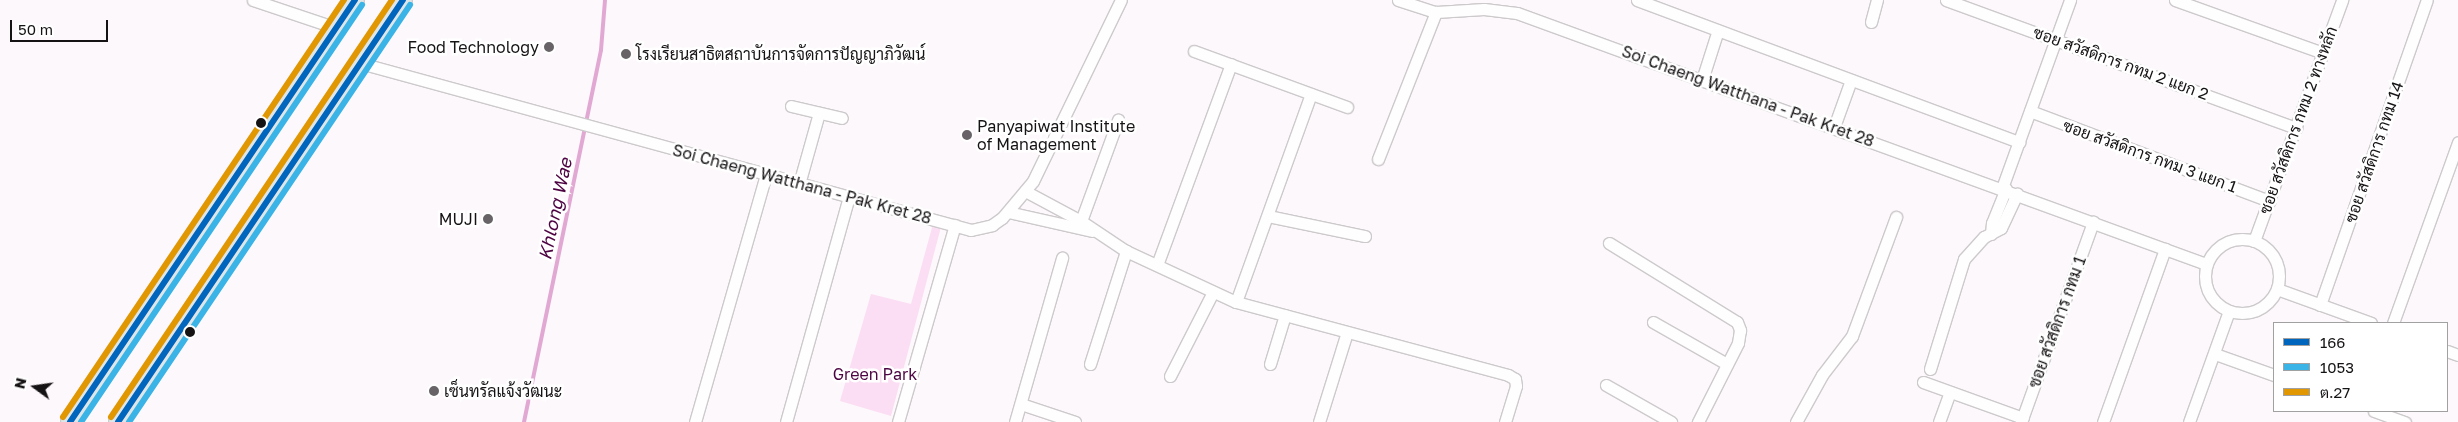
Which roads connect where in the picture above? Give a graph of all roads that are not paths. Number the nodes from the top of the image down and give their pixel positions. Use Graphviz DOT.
graph roads {
  1 [pos="253,0"];
  2 [pos="354,0"];
  3 [pos="403,0"];
  4 [pos="1121,0"];
  5 [pos="1398,0"];
  6 [pos="1637,0"];
  7 [pos="1877,0"];
  8 [pos="1946,0"];
  9 [pos="2070,0"];
  10 [pos="2174,0"];
  11 [pos="2342,0"];
  12 [pos="2427,0"];
  13 [pos="1413,2"];
  14 [pos="1436,12"];
  15 [pos="1871,22"];
  16 [pos="336,28"];
  17 [pos="1718,30"];
  18 [pos="2056,39"];
  19 [pos="1194,51"];
  20 [pos="2323,53"];
  21 [pos="360,63"];
  22 [pos="1231,64"];
  23 [pos="1702,80"];
  24 [pos="1852,80"];
  25 [pos="1311,94"];
  26 [pos="791,106"];
  27 [pos="1347,107"];
  28 [pos="2030,111"];
  29 [pos="819,113"];
  30 [pos="842,118"];
  31 [pos="1118,120"];
  32 [pos="1834,127"];
  33 [pos="2296,128"];
  34 [pos="2019,142"];
  35 [pos="2458,142"];
  36 [pos="1378,159"];
  37 [pos="766,175"];
  38 [pos="800,184"];
  39 [pos="2008,190"];
  40 [pos="1025,191"];
  41 [pos="849,197"];
  42 [pos="2270,201"];
  43 [pos="1008,212"];
  44 [pos="1268,216"];
  45 [pos="1896,217"];
  46 [pos="1081,221"];
  47 [pos="2093,222"];
  48 [pos="955,225"];
  49 [pos="1092,231"];
  50 [pos="1365,236"];
  51 [pos="2254,240"];
  52 [pos="1609,243"];
  53 [pos="2165,249"];
  54 [pos="1126,251"];
  55 [pos="1062,258"];
  56 [pos="2206,264"];
  57 [pos="1157,265"];
  58 [pos="2276,289"];
  59 [pos="1213,292"];
  60 [pos="1236,302"];
  61 [pos="2320,304"];
  62 [pos="2229,311"];
  63 [pos="1285,315"];
  64 [pos="1653,322"];
  65 [pos="2368,322"];
  66 [pos="2393,322"];
  67 [pos="1347,332"];
  68 [pos="2215,354"];
  69 [pos="1090,364"];
  70 [pos="1270,364"];
  71 [pos="1728,364"];
  72 [pos="1930,369"];
  73 [pos="2273,375"];
  74 [pos="1170,376"];
  75 [pos="1923,382"];
  76 [pos="1606,385"];
  77 [pos="1950,392"];
  78 [pos="1021,404"];
  79 [pos="2377,412"];
  80 [pos="1506,420"];
  81 [pos="2022,420"];
  82 [pos="70,422"];
  83 [pos="118,422"];
  84 [pos="695,422"];
  85 [pos="786,422"];
  86 [pos="898,422"];
  87 [pos="1015,422"];
  88 [pos="1075,422"];
  89 [pos="1319,422"];
  90 [pos="1518,422"];
  91 [pos="1671,422"];
  92 [pos="1698,422"];
  93 [pos="1796,422"];
  94 [pos="1939,422"];
  95 [pos="2103,422"];
  96 [pos="2189,422"];
  97 [pos="2405,422"];
  1 -- 16 [label="street"];
  2 -- 16 [label="main road"];
  3 -- 21 [label="main road"];
  4 -- 40 [label="street, Soi Chaeng Watthana - Pak Kret 28"];
  5 -- 13 [label="street, Soi Chaeng Watthana - Pak Kret 28"];
  6 -- 17 [label="street"];
  7 -- 15 [label="street"];
  8 -- 18 [label="street, ซอย สวัสดิการ กทม 2 แยก 2"];
  9 -- 18 [label="street"];
  10 -- 20 [label="street"];
  11 -- 20 [label="street, ซอย สวัสดิการ กทม 2 ทางหลัก"];
  12 -- 61 [label="street, ซอย สวัสดิการ กทม 14"];
  13 -- 14 [label="street, Soi Chaeng Watthana - Pak Kret 28"];
  14 -- 23 [label="street, Soi Chaeng Watthana - Pak Kret 28"];
  14 -- 36 [label="street"];
  16 -- 82 [label="main road"];
  17 -- 23 [label="street"];
  17 -- 24 [label="street"];
  18 -- 28 [label="street"];
  18 -- 33 [label="street, ซอย สวัสดิการ กทม 2 แยก 2"];
  19 -- 22 [label="street"];
  20 -- 33 [label="street, ซอย สวัสดิการ กทม 2 ทางหลัก"];
  21 -- 37 [label="street, Soi Chaeng Watthana - Pak Kret 28"];
  21 -- 83 [label="main road"];
  22 -- 25 [label="street"];
  22 -- 57 [label="street"];
  23 -- 32 [label="street, Soi Chaeng Watthana - Pak Kret 28"];
  24 -- 32 [label="street"];
  24 -- 34 [label="street"];
  25 -- 27 [label="street"];
  25 -- 44 [label="street"];
  26 -- 29 [label="street"];
  28 -- 34 [label="street"];
  28 -- 42 [label="street, ซอย สวัสดิการ กทม 3 แยก 1"];
  29 -- 30 [label="street"];
  29 -- 38 [label="street"];
  31 -- 46 [label="street"];
  32 -- 39 [label="street, Soi Chaeng Watthana - Pak Kret 28"];
  33 -- 42 [label="street, ซอย สวัสดิการ กทม 2 ทางหลัก"];
  34 -- 39 [label="street"];
  35 -- 66 [label="street"];
  37 -- 38 [label="street, Soi Chaeng Watthana - Pak Kret 28"];
  37 -- 84 [label="street"];
  38 -- 41 [label="street, Soi Chaeng Watthana - Pak Kret 28"];
  39 -- 47 [label="street, Soi Chaeng Watthana - Pak Kret 28"];
  39 -- 72 [label="street"];
  40 -- 43 [label="street, Soi Chaeng Watthana - Pak Kret 28"];
  40 -- 46 [label="street"];
  41 -- 48 [label="street, Soi Chaeng Watthana - Pak Kret 28"];
  41 -- 85 [label="street"];
  42 -- 51 [label="street, ซอย สวัสดิการ กทม 2 ทางหลัก"];
  43 -- 48 [label="street, Soi Chaeng Watthana - Pak Kret 28"];
  43 -- 49 [label="street"];
  44 -- 50 [label="street"];
  44 -- 60 [label="street"];
  45 -- 93 [label="street"];
  46 -- 49 [label="street"];
  47 -- 53 [label="street, Soi Chaeng Watthana - Pak Kret 28"];
  47 -- 81 [label="street, ซอย สวัสดิการ กทม 1"];
  48 -- 86 [label="street"];
  49 -- 54 [label="street"];
  51 -- 56 [label="street"];
  51 -- 58 [label="street"];
  52 -- 71 [label="street"];
  53 -- 56 [label="street, Soi Chaeng Watthana - Pak Kret 28"];
  53 -- 95 [label="street"];
  54 -- 57 [label="street"];
  54 -- 69 [label="street"];
  55 -- 78 [label="street"];
  56 -- 62 [label="street"];
  57 -- 59 [label="street"];
  58 -- 61 [label="street"];
  58 -- 62 [label="street"];
  59 -- 60 [label="street"];
  59 -- 74 [label="street"];
  60 -- 63 [label="street"];
  61 -- 65 [label="street"];
  62 -- 68 [label="street"];
  63 -- 67 [label="street"];
  63 -- 70 [label="street"];
  64 -- 71 [label="street"];
  67 -- 80 [label="street"];
  67 -- 89 [label="street"];
  68 -- 73 [label="street"];
  68 -- 96 [label="street"];
  71 -- 92 [label="street"];
  75 -- 77 [label="street"];
  76 -- 91 [label="street"];
  77 -- 81 [label="street"];
  77 -- 94 [label="street"];
  78 -- 87 [label="street"];
  78 -- 88 [label="street"];
  79 -- 97 [label="street"];
  80 -- 90 [label="street"];
}
